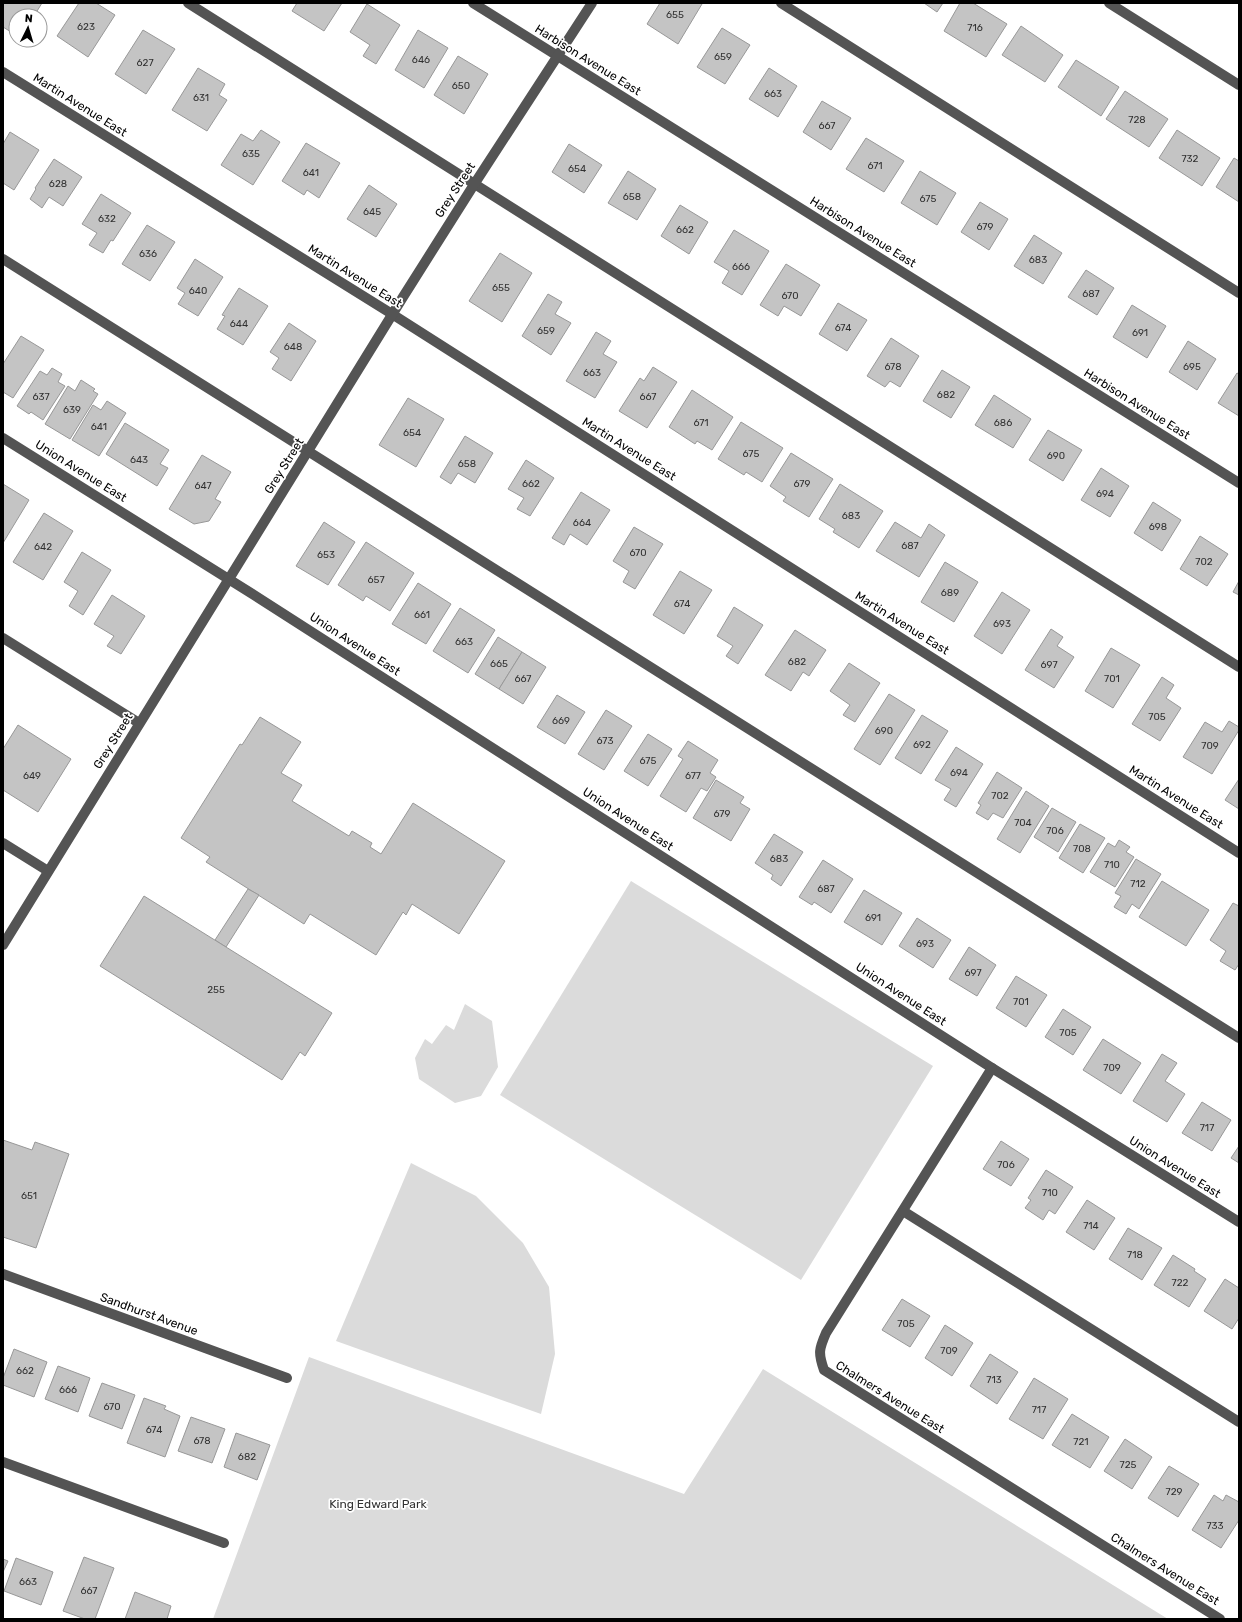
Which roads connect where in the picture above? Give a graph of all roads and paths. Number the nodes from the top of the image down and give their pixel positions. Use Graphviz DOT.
graph roads {
  1 [pos="188,3"];
  2 [pos="473,3"];
  3 [pos="592,3"];
  4 [pos="781,3"];
  5 [pos="1109,3"];
  6 [pos="558,57"];
  7 [pos="3,72"];
  8 [pos="1239,85"];
  9 [pos="475,183"];
  10 [pos="3,259"];
  11 [pos="1239,293"];
  12 [pos="392,314"];
  13 [pos="3,438"];
  14 [pos="309,451"];
  15 [pos="1239,483"];
  16 [pos="228,578"];
  17 [pos="3,638"];
  18 [pos="1239,667"];
  19 [pos="139,722"];
  20 [pos="3,843"];
  21 [pos="1239,853"];
  22 [pos="48,871"];
  23 [pos="3,945"];
  24 [pos="1239,1038"];
  25 [pos="992,1068"];
  26 [pos="903,1211"];
  27 [pos="1239,1222"];
  28 [pos="3,1274"];
  29 [pos="287,1378"];
  30 [pos="1239,1422"];
  31 [pos="3,1462"];
  32 [pos="224,1543"];
  33 [pos="1220,1619"];
  1 -- 9 [label="street"];
  2 -- 6 [label="street, Harbison Avenue East"];
  3 -- 6 [label="street, Grey Street"];
  4 -- 11 [label="street"];
  5 -- 8 [label="street"];
  6 -- 9 [label="street, Grey Street"];
  6 -- 15 [label="street, Harbison Avenue East"];
  7 -- 12 [label="street, Martin Avenue East"];
  9 -- 12 [label="street, Grey Street"];
  9 -- 18 [label="street"];
  10 -- 14 [label="street"];
  12 -- 14 [label="street, Grey Street"];
  12 -- 21 [label="street, Martin Avenue East"];
  13 -- 16 [label="street, Union Avenue East"];
  14 -- 16 [label="street, Grey Street"];
  14 -- 24 [label="street"];
  16 -- 19 [label="street, Grey Street"];
  16 -- 25 [label="street, Union Avenue East"];
  17 -- 19 [label="street"];
  19 -- 22 [label="street, Grey Street"];
  20 -- 22 [label="street"];
  22 -- 23 [label="street, Grey Street"];
  25 -- 26 [label="street, Chalmers Avenue East"];
  25 -- 27 [label="street, Union Avenue East"];
  26 -- 30 [label="street"];
  26 -- 33 [label="street, Chalmers Avenue East"];
  28 -- 29 [label="street, Sandhurst Avenue"];
  31 -- 32 [label="street"];
}
